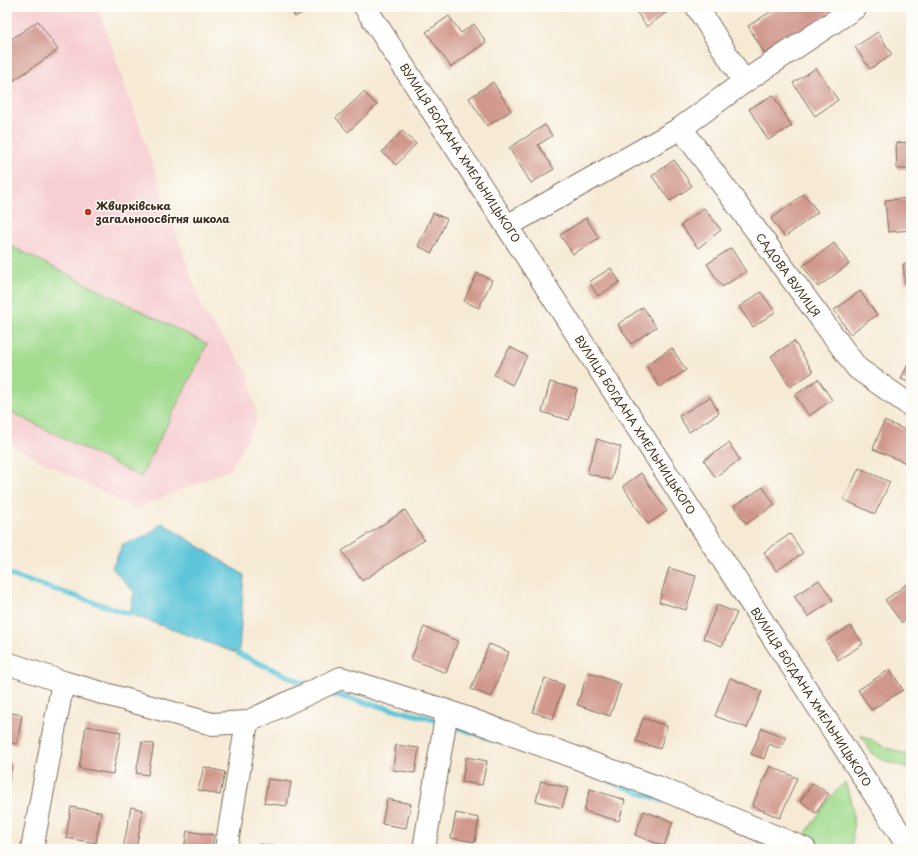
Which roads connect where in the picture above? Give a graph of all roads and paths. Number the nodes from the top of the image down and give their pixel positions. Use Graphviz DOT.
graph roads {
  1 [pos="365,7"];
  2 [pos="697,7"];
  3 [pos="856,7"];
  4 [pos="744,82"];
  5 [pos="681,128"];
  6 [pos="507,226"];
  7 [pos="911,406"];
  8 [pos="7,663"];
  9 [pos="63,682"];
  10 [pos="447,711"];
  11 [pos="247,722"];
  12 [pos="905,844"];
  13 [pos="32,849"];
  14 [pos="226,849"];
  15 [pos="424,849"];
  16 [pos="805,849"];
  1 -- 6 [label="street, ВУЛИЦЯ БОГДАНА ХМЕЛЬНИЦЬКОГО"];
  2 -- 4 [label="street"];
  3 -- 4 [label="street"];
  4 -- 5 [label="street"];
  5 -- 6 [label="street"];
  5 -- 7 [label="street, САДОВА ВУЛИЦЯ"];
  6 -- 12 [label="street, ВУЛИЦЯ БОГДАНА ХМЕЛЬНИЦЬКОГО"];
  8 -- 9 [label="street"];
  9 -- 11 [label="street"];
  9 -- 13 [label="street"];
  10 -- 11 [label="street"];
  10 -- 15 [label="street"];
  10 -- 16 [label="street"];
  11 -- 14 [label="street"];
}
